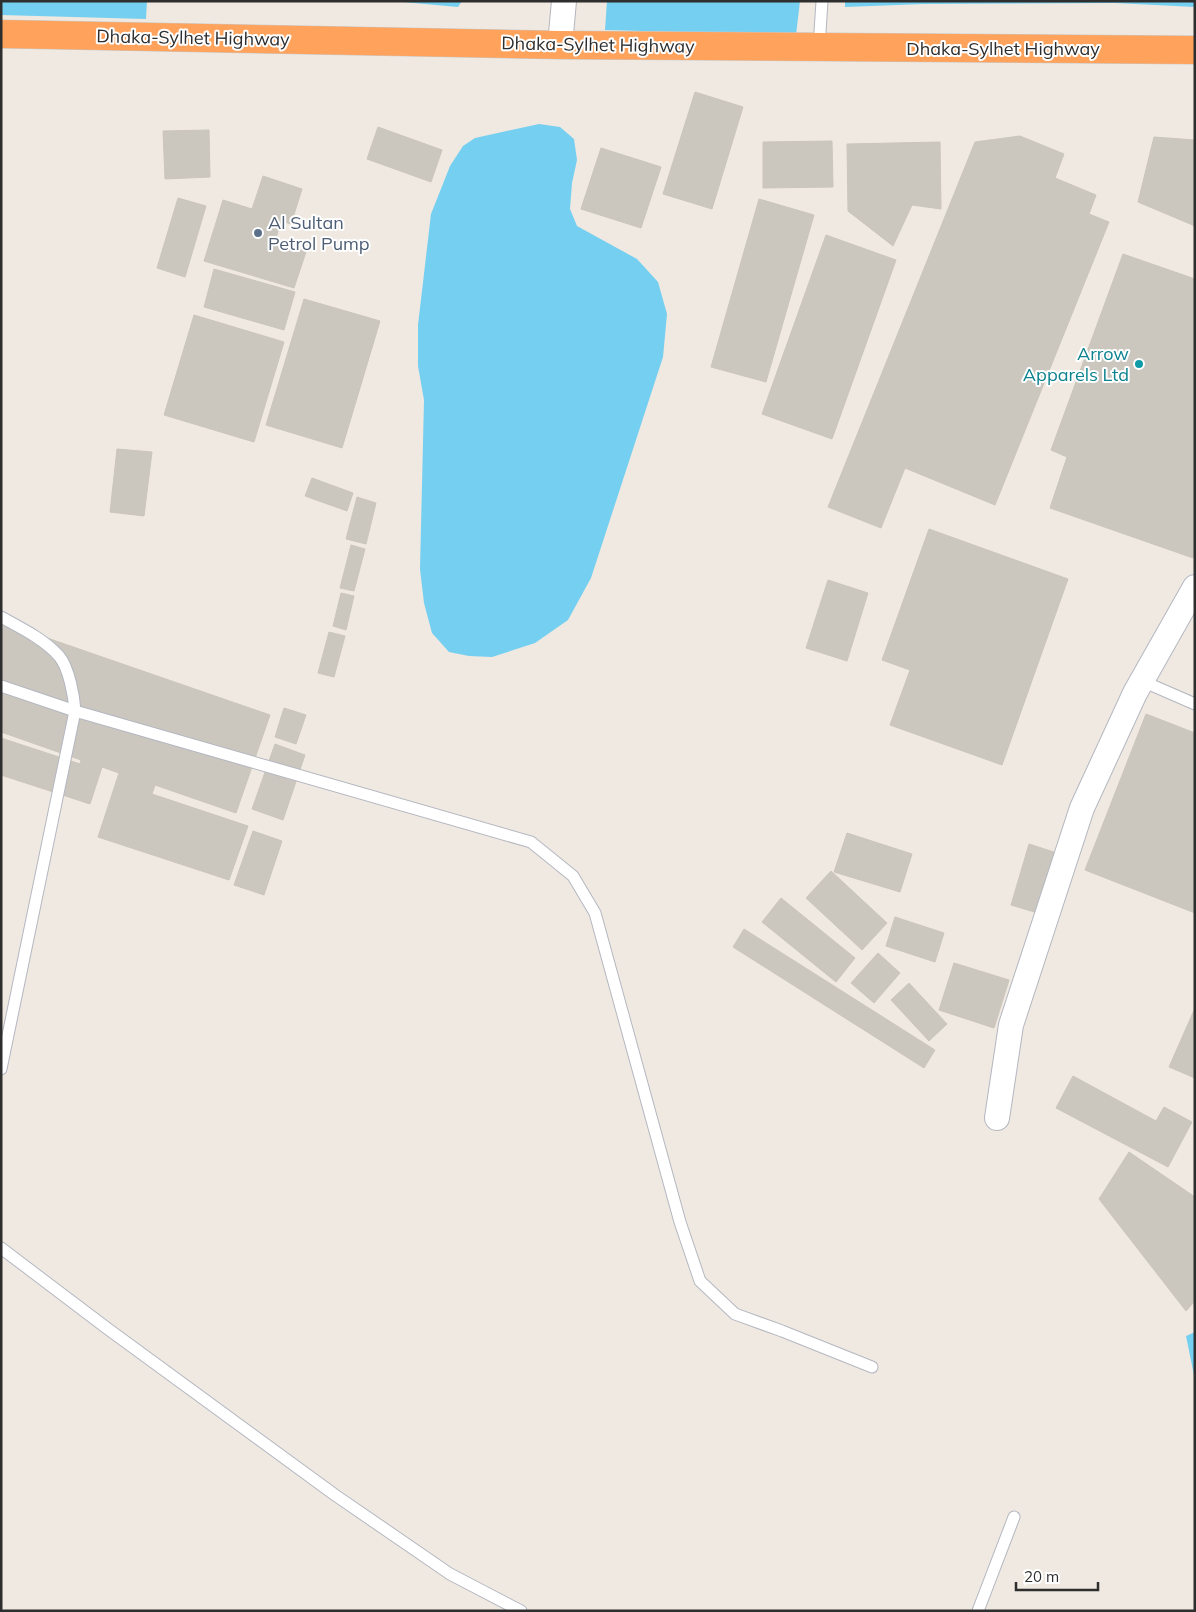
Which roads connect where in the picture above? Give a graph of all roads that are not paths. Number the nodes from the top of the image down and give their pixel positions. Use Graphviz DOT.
graph roads {
  1 [pos="564,1"];
  2 [pos="822,1"];
  3 [pos="1,34"];
  4 [pos="560,46"];
  5 [pos="819,47"];
  6 [pos="1195,50"];
  7 [pos="1195,587"];
  8 [pos="1,617"];
  9 [pos="1142,681"];
  10 [pos="1,686"];
  11 [pos="1195,704"];
  12 [pos="75,711"];
  13 [pos="1,1069"];
  14 [pos="996,1118"];
  15 [pos="1,1248"];
  16 [pos="872,1367"];
  17 [pos="1014,1517"];
  18 [pos="521,1611"];
  19 [pos="978,1611"];
  1 -- 4 [label="street"];
  2 -- 5 [label="lane"];
  3 -- 4 [label="highway, Dhaka-Sylhet Highway"];
  4 -- 5 [label="highway, Dhaka-Sylhet Highway"];
  5 -- 6 [label="highway, Dhaka-Sylhet Highway"];
  7 -- 9 [label="street"];
  8 -- 12 [label="lane"];
  9 -- 11 [label="lane"];
  9 -- 14 [label="street"];
  10 -- 12 [label="lane"];
  12 -- 13 [label="lane"];
  12 -- 16 [label="lane"];
  15 -- 18 [label="lane"];
  17 -- 19 [label="lane"];
}
